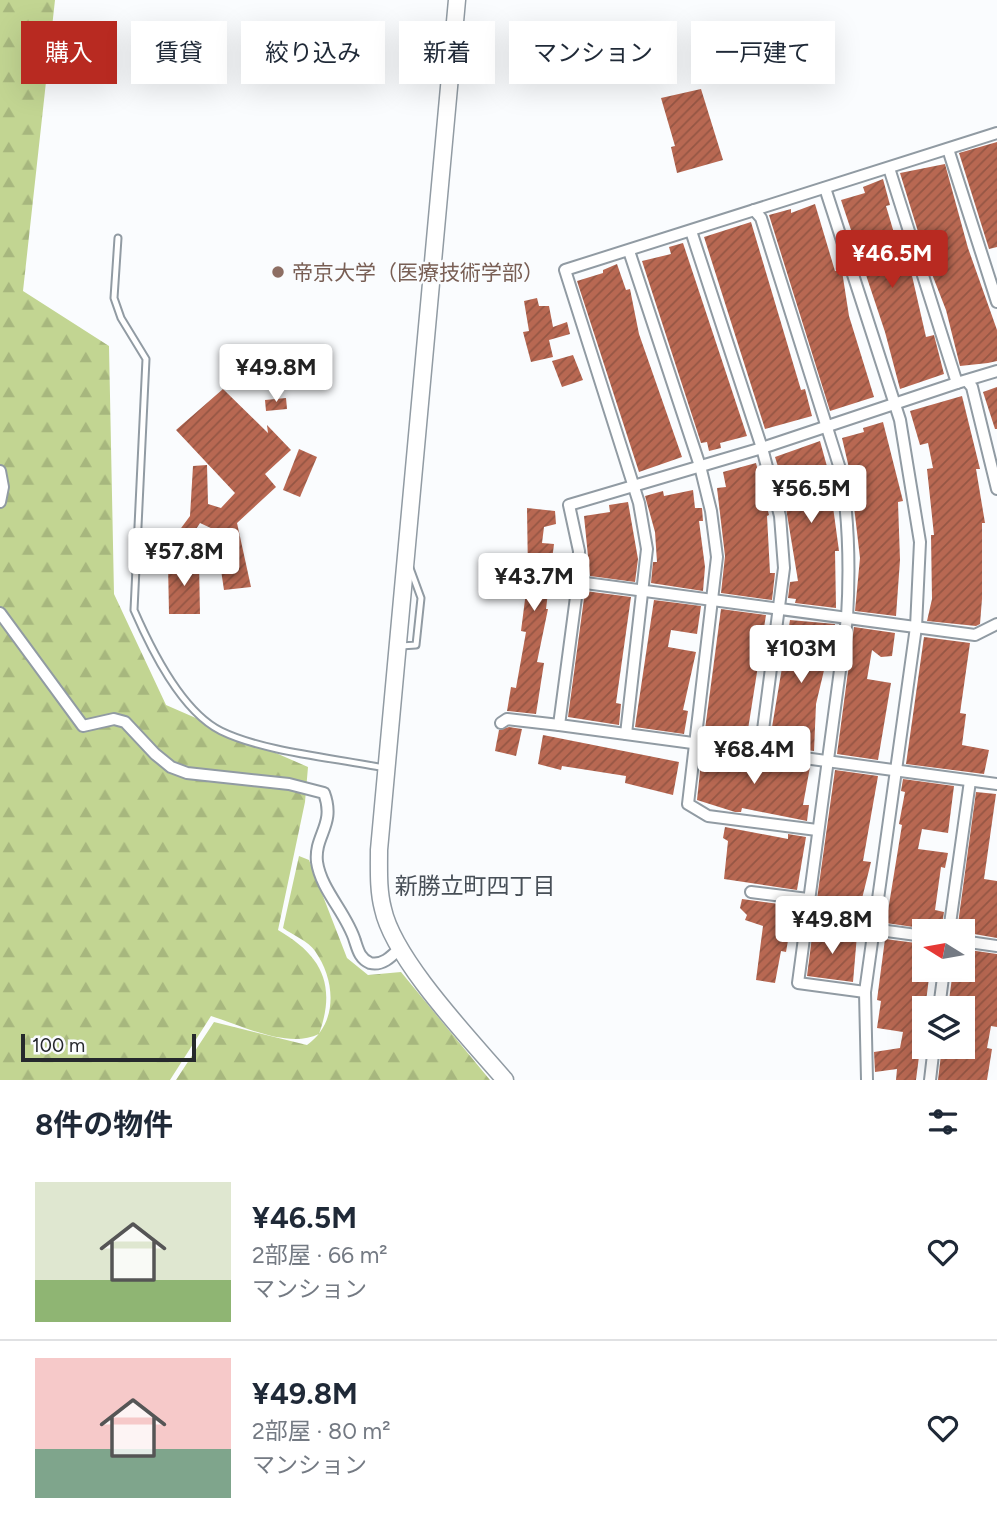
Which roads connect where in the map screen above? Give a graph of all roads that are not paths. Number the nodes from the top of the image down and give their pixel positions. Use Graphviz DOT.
graph roads {
  1 [pos="457,0"];
  2 [pos="997,133"];
  3 [pos="948,149"];
  4 [pos="889,168"];
  5 [pos="825,188"];
  6 [pos="754,210"];
  7 [pos="691,231"];
  8 [pos="118,238"];
  9 [pos="629,251"];
  10 [pos="997,302"];
  11 [pos="997,372"];
  12 [pos="962,382"];
  13 [pos="894,404"];
  14 [pos="826,425"];
  15 [pos="762,448"];
  16 [pos="700,466"];
  17 [pos="0,471"];
  18 [pos="633,486"];
  19 [pos="997,489"];
  20 [pos="0,502"];
  21 [pos="578,582"];
  22 [pos="645,590"];
  23 [pos="713,600"];
  24 [pos="780,608"];
  25 [pos="0,613"];
  26 [pos="847,618"];
  27 [pos="997,624"];
  28 [pos="916,627"];
  29 [pos="501,723"];
  30 [pos="559,725"];
  31 [pos="626,734"];
  32 [pos="694,745"];
  33 [pos="760,753"];
  34 [pos="826,761"];
  35 [pos="387,768"];
  36 [pos="895,771"];
  37 [pos="970,782"];
  38 [pos="997,784"];
  39 [pos="817,830"];
  40 [pos="751,892"];
  41 [pos="808,898"];
  42 [pos="951,919"];
  43 [pos="805,920"];
  44 [pos="875,930"];
  45 [pos="912,935"];
  46 [pos="975,943"];
  47 [pos="997,946"];
  48 [pos="398,949"];
  49 [pos="865,992"];
  50 [pos="932,1059"];
  51 [pos="505,1080"];
  52 [pos="867,1080"];
  53 [pos="930,1080"];
  1 -- 35 [label="street"];
  2 -- 3 [label="street"];
  3 -- 4 [label="street"];
  3 -- 10 [label="street"];
  4 -- 5 [label="street"];
  4 -- 12 [label="street"];
  5 -- 6 [label="street"];
  5 -- 13 [label="street"];
  6 -- 7 [label="street"];
  6 -- 14 [label="street"];
  7 -- 9 [label="street"];
  7 -- 15 [label="street"];
  8 -- 35 [label="lane"];
  9 -- 16 [label="street"];
  9 -- 18 [label="street"];
  11 -- 12 [label="street"];
  12 -- 13 [label="street"];
  12 -- 19 [label="street"];
  13 -- 14 [label="street"];
  13 -- 28 [label="street"];
  14 -- 15 [label="street"];
  14 -- 26 [label="street"];
  15 -- 16 [label="street"];
  15 -- 24 [label="street"];
  16 -- 18 [label="street"];
  16 -- 23 [label="street"];
  17 -- 20 [label="street"];
  18 -- 21 [label="street"];
  18 -- 22 [label="street"];
  21 -- 22 [label="street"];
  21 -- 30 [label="street"];
  22 -- 23 [label="street"];
  22 -- 31 [label="street"];
  23 -- 24 [label="street"];
  23 -- 32 [label="street"];
  24 -- 26 [label="street"];
  24 -- 33 [label="street"];
  25 -- 48 [label="street"];
  26 -- 28 [label="street"];
  26 -- 34 [label="street"];
  27 -- 28 [label="street"];
  28 -- 36 [label="street"];
  29 -- 30 [label="street"];
  30 -- 31 [label="street"];
  31 -- 32 [label="street"];
  32 -- 33 [label="street"];
  32 -- 39 [label="street"];
  33 -- 34 [label="street"];
  34 -- 36 [label="street"];
  34 -- 39 [label="street"];
  35 -- 48 [label="street"];
  36 -- 37 [label="street"];
  36 -- 44 [label="street"];
  37 -- 38 [label="street"];
  37 -- 42 [label="street"];
  39 -- 41 [label="street"];
  40 -- 41 [label="street"];
  41 -- 43 [label="street"];
  43 -- 44 [label="street"];
  43 -- 49 [label="street"];
  44 -- 45 [label="street"];
  44 -- 49 [label="street"];
  46 -- 47 [label="street"];
  48 -- 51 [label="street"];
  49 -- 52 [label="street"];
  50 -- 53 [label="street"];
}
